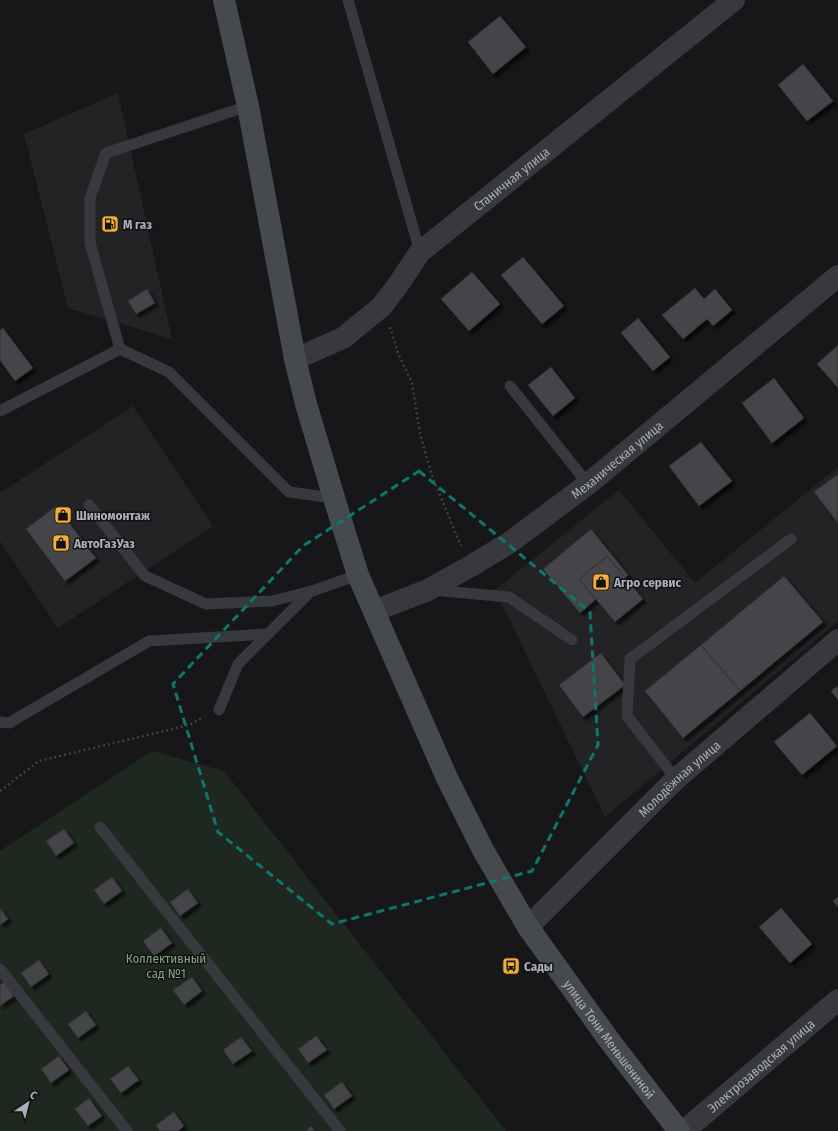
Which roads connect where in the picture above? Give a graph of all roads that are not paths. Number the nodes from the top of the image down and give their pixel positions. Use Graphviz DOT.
graph roads {
  1 [pos="224,0"];
  2 [pos="348,0"];
  3 [pos="734,0"];
  4 [pos="248,106"];
  5 [pos="420,252"];
  6 [pos="838,276"];
  7 [pos="120,349"];
  8 [pos="294,359"];
  9 [pos="510,386"];
  10 [pos="0,411"];
  11 [pos="588,484"];
  12 [pos="334,498"];
  13 [pos="89,505"];
  14 [pos="791,539"];
  15 [pos="358,575"];
  16 [pos="428,590"];
  17 [pos="312,591"];
  18 [pos="374,611"];
  19 [pos="268,634"];
  20 [pos="572,640"];
  21 [pos="838,640"];
  22 [pos="219,710"];
  23 [pos="0,722"];
  24 [pos="676,779"];
  25 [pos="100,827"];
  26 [pos="528,927"];
  27 [pos="0,969"];
  28 [pos="838,1000"];
  29 [pos="127,1131"];
  30 [pos="340,1131"];
  31 [pos="679,1131"];
  32 [pos="684,1131"];
  1 -- 4 [label="main road, улица Тони Меньшениной"];
  2 -- 5 [label="lane"];
  3 -- 5 [label="street, Станичная улица"];
  4 -- 7 [label="lane"];
  4 -- 8 [label="main road, улица Тони Меньшениной"];
  5 -- 8 [label="street, Станичная улица"];
  6 -- 11 [label="street, Механическая улица"];
  7 -- 10 [label="lane"];
  7 -- 12 [label="lane"];
  8 -- 12 [label="main road, улица Тони Меньшениной"];
  9 -- 11 [label="lane"];
  11 -- 16 [label="street, Механическая улица"];
  12 -- 15 [label="main road, улица Тони Меньшениной"];
  13 -- 17 [label="lane"];
  14 -- 24 [label="lane"];
  15 -- 17 [label="lane"];
  15 -- 18 [label="main road, улица Тони Меньшениной"];
  16 -- 18 [label="street, Механическая улица"];
  16 -- 20 [label="lane"];
  17 -- 19 [label="lane"];
  18 -- 26 [label="main road, улица Тони Меньшениной"];
  19 -- 22 [label="lane"];
  19 -- 23 [label="lane"];
  21 -- 24 [label="street, Молодёжная улица"];
  24 -- 26 [label="street, Молодёжная улица"];
  25 -- 30 [label="lane"];
  26 -- 31 [label="main road, улица Тони Меньшениной"];
  27 -- 29 [label="lane"];
  28 -- 32 [label="street, Электрозаводская улица"];
}
